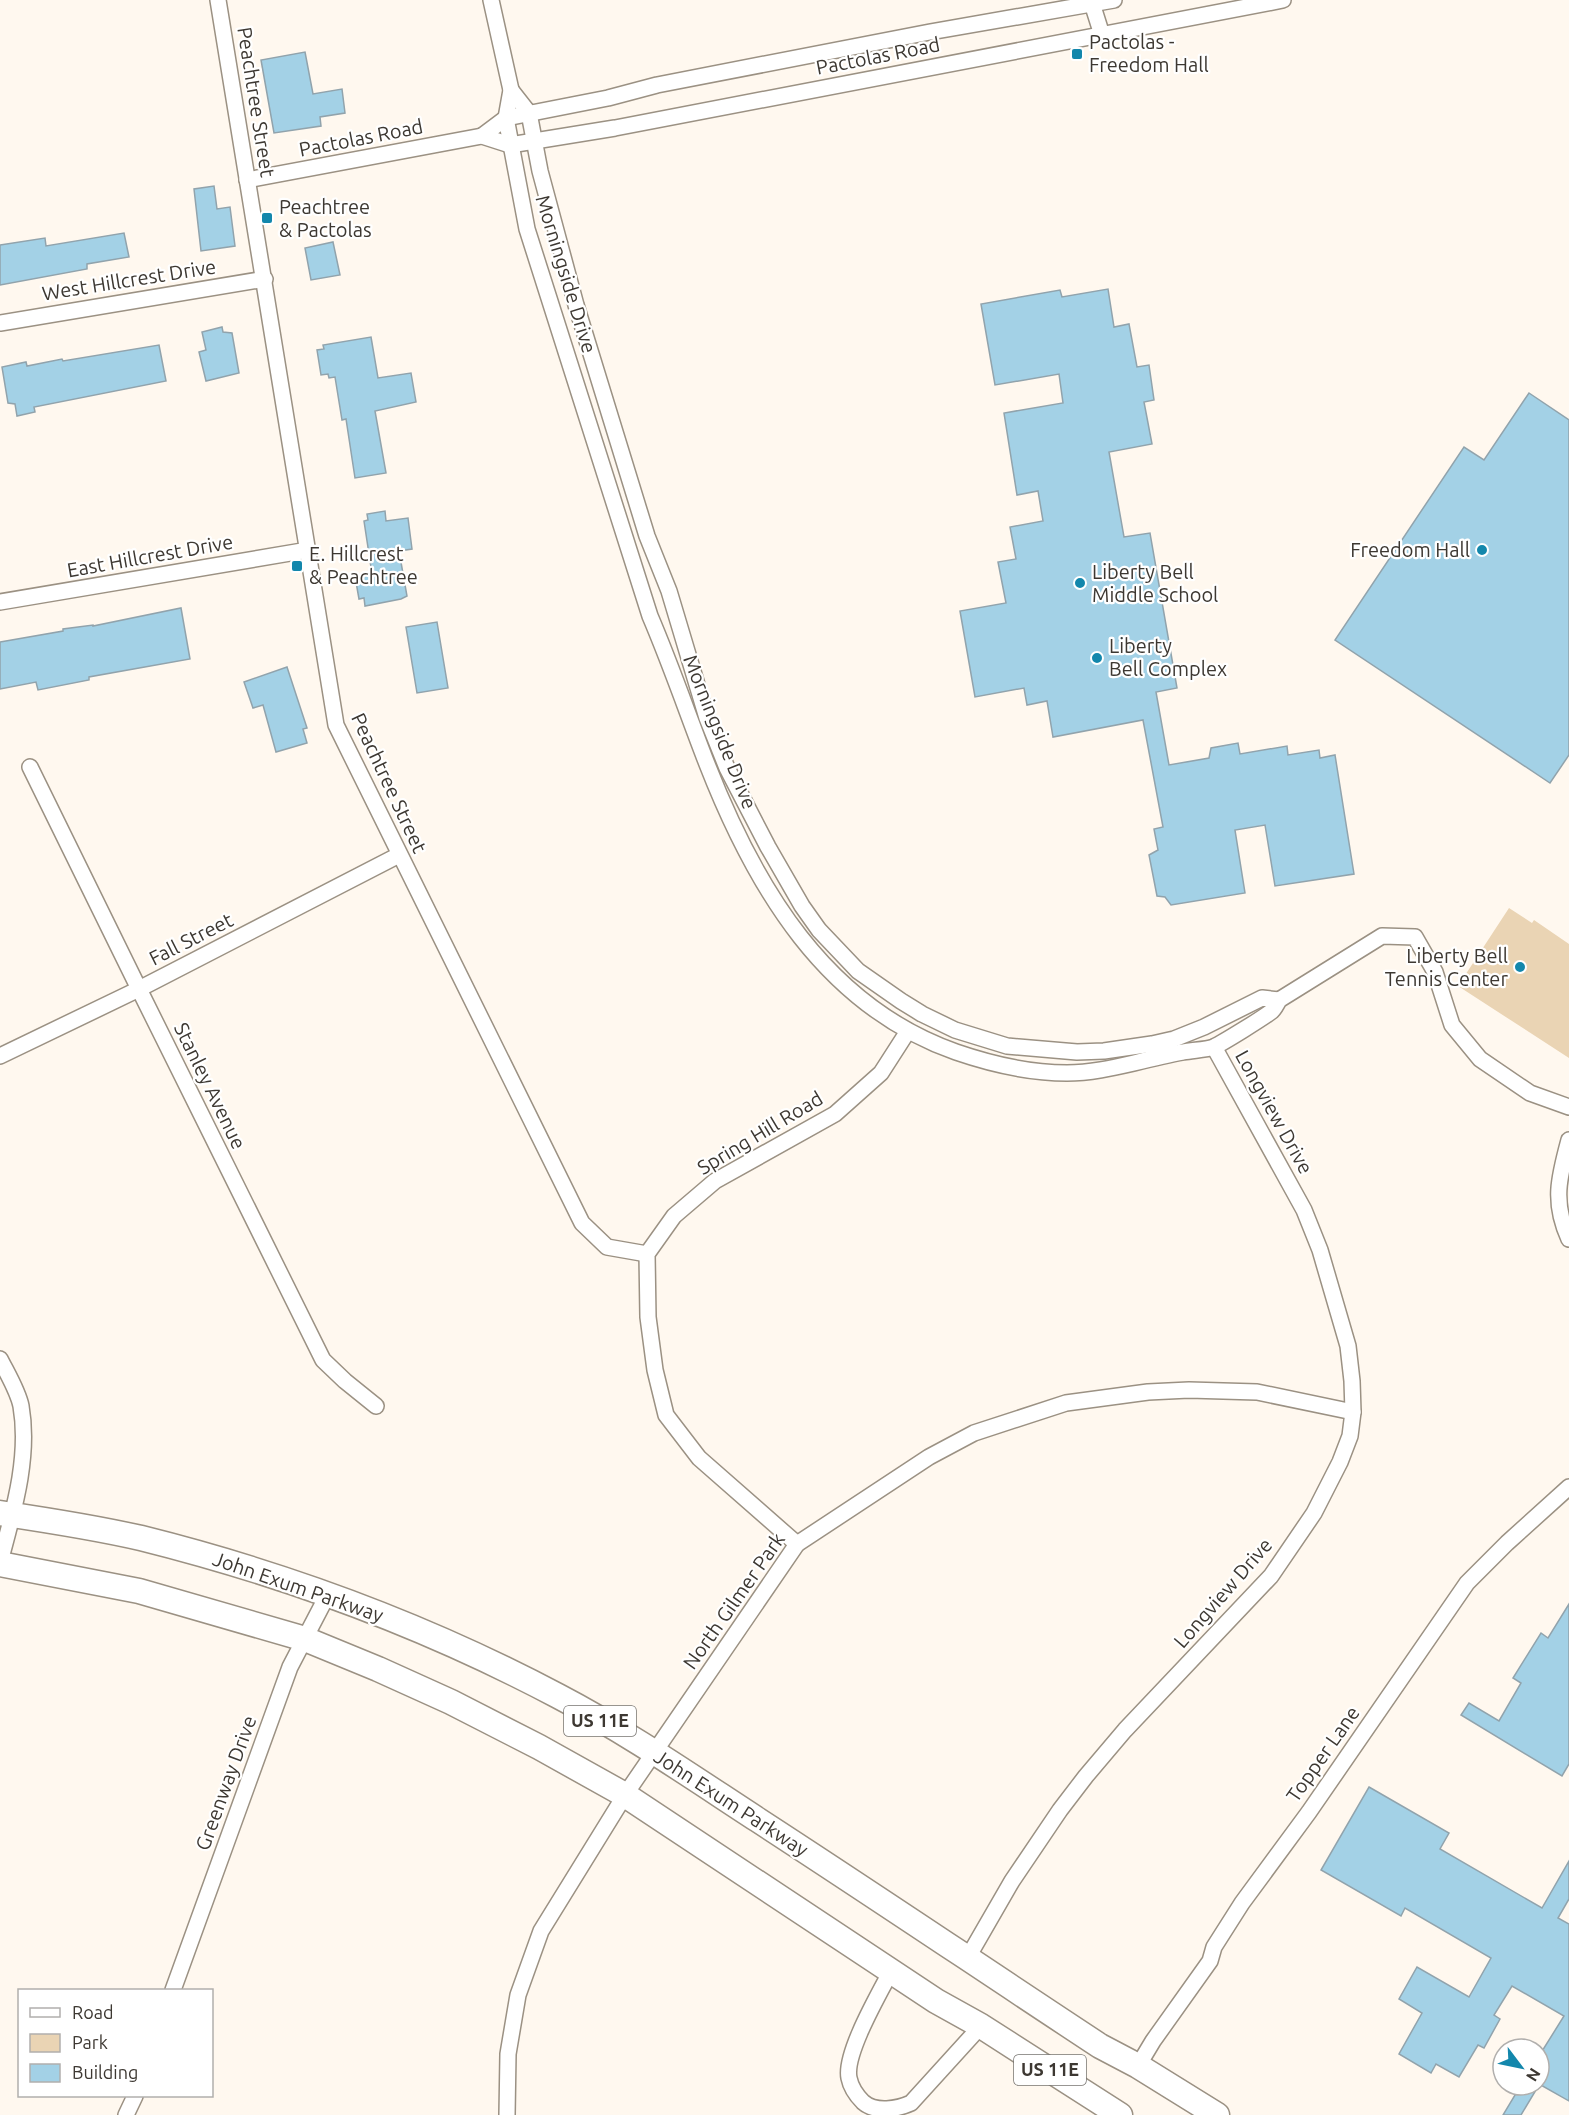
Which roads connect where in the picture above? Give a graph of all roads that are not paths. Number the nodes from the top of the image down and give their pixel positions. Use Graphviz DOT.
graph roads {
  1 [pos="218,0"];
  2 [pos="491,0"];
  3 [pos="1114,0"];
  4 [pos="1283,0"];
  5 [pos="1092,2"];
  6 [pos="1102,35"];
  7 [pos="511,90"];
  8 [pos="529,113"];
  9 [pos="506,118"];
  10 [pos="482,136"];
  11 [pos="534,141"];
  12 [pos="510,145"];
  13 [pos="247,180"];
  14 [pos="265,279"];
  15 [pos="0,323"];
  16 [pos="308,550"];
  17 [pos="0,602"];
  18 [pos="30,767"];
  19 [pos="399,855"];
  20 [pos="139,989"];
  21 [pos="1279,1000"];
  22 [pos="908,1031"];
  23 [pos="1214,1047"];
  24 [pos="0,1056"];
  25 [pos="1569,1107"];
  26 [pos="1569,1140"];
  27 [pos="1569,1239"];
  28 [pos="647,1254"];
  29 [pos="0,1359"];
  30 [pos="376,1406"];
  31 [pos="1353,1412"];
  32 [pos="1569,1487"];
  33 [pos="6,1514"];
  34 [pos="797,1544"];
  35 [pos="0,1563"];
  36 [pos="328,1594"];
  37 [pos="304,1639"];
  38 [pos="655,1753"];
  39 [pos="625,1795"];
  40 [pos="967,1959"];
  41 [pos="891,1971"];
  42 [pos="174,1989"];
  43 [pos="981,2026"];
  44 [pos="1138,2066"];
  45 [pos="135,2097"];
  46 [pos="126,2115"];
  47 [pos="507,2115"];
  48 [pos="1120,2115"];
  49 [pos="1217,2115"];
  1 -- 13 [label="street, Peachtree Street"];
  2 -- 7 [label="street, Morningside Drive"];
  3 -- 5 [label="street, Pactolas Road"];
  4 -- 6 [label="street, Pactolas Road"];
  5 -- 6 [label="street"];
  5 -- 8 [label="street, Pactolas Road"];
  6 -- 11 [label="street, Pactolas Road"];
  7 -- 8 [label="street, Morningside Drive"];
  7 -- 9 [label="street, Morningside Drive"];
  8 -- 9 [label="street, Pactolas Road"];
  8 -- 11 [label="street, Morningside Drive"];
  9 -- 10 [label="street, Pactolas Road"];
  9 -- 12 [label="street, Morningside Drive"];
  10 -- 12 [label="street, Pactolas Road"];
  10 -- 13 [label="street, Pactolas Road"];
  11 -- 12 [label="street, Pactolas Road"];
  11 -- 21 [label="street, Morningside Drive"];
  12 -- 22 [label="street, Morningside Drive"];
  13 -- 14 [label="street, Peachtree Street"];
  14 -- 15 [label="street, West Hillcrest Drive"];
  14 -- 16 [label="street, Peachtree Street"];
  16 -- 17 [label="street, East Hillcrest Drive"];
  16 -- 19 [label="street, Peachtree Street"];
  18 -- 20 [label="street, Stanley Avenue"];
  19 -- 20 [label="street, Fall Street"];
  19 -- 28 [label="street, Peachtree Street"];
  20 -- 24 [label="street, Fall Street"];
  20 -- 30 [label="street, Stanley Avenue"];
  21 -- 23 [label="street"];
  21 -- 25 [label="street"];
  22 -- 23 [label="street, Morningside Drive"];
  22 -- 28 [label="street, Spring Hill Road"];
  23 -- 31 [label="street, Longview Drive"];
  26 -- 27 [label="street"];
  28 -- 34 [label="street"];
  29 -- 33 [label="street"];
  31 -- 34 [label="street, North Gilmer Park"];
  31 -- 40 [label="street, Longview Drive"];
  32 -- 44 [label="street, Topper Lane"];
  33 -- 35 [label="street"];
  33 -- 36 [label="main road, John Exum Parkway / US 11E"];
  34 -- 38 [label="street, North Gilmer Park"];
  35 -- 37 [label="main road, US 11E"];
  36 -- 37 [label="street, Greenway Drive"];
  36 -- 38 [label="main road, John Exum Parkway / US 11E"];
  37 -- 39 [label="main road, US 11E"];
  37 -- 42 [label="street, Greenway Drive"];
  38 -- 39 [label="street, North Gilmer Park"];
  38 -- 40 [label="main road, John Exum Parkway / US 11E"];
  39 -- 41 [label="main road, US 11E"];
  39 -- 47 [label="street, North Gilmer Park"];
  40 -- 44 [label="main road, John Exum Parkway / US 11E"];
  41 -- 43 [label="main road, US 11E"];
  41 -- 43 [label="street"];
  43 -- 48 [label="main road, US 11E"];
  44 -- 49 [label="main road, John Exum Parkway / US 11E"];
  45 -- 46 [label="street"];
}
